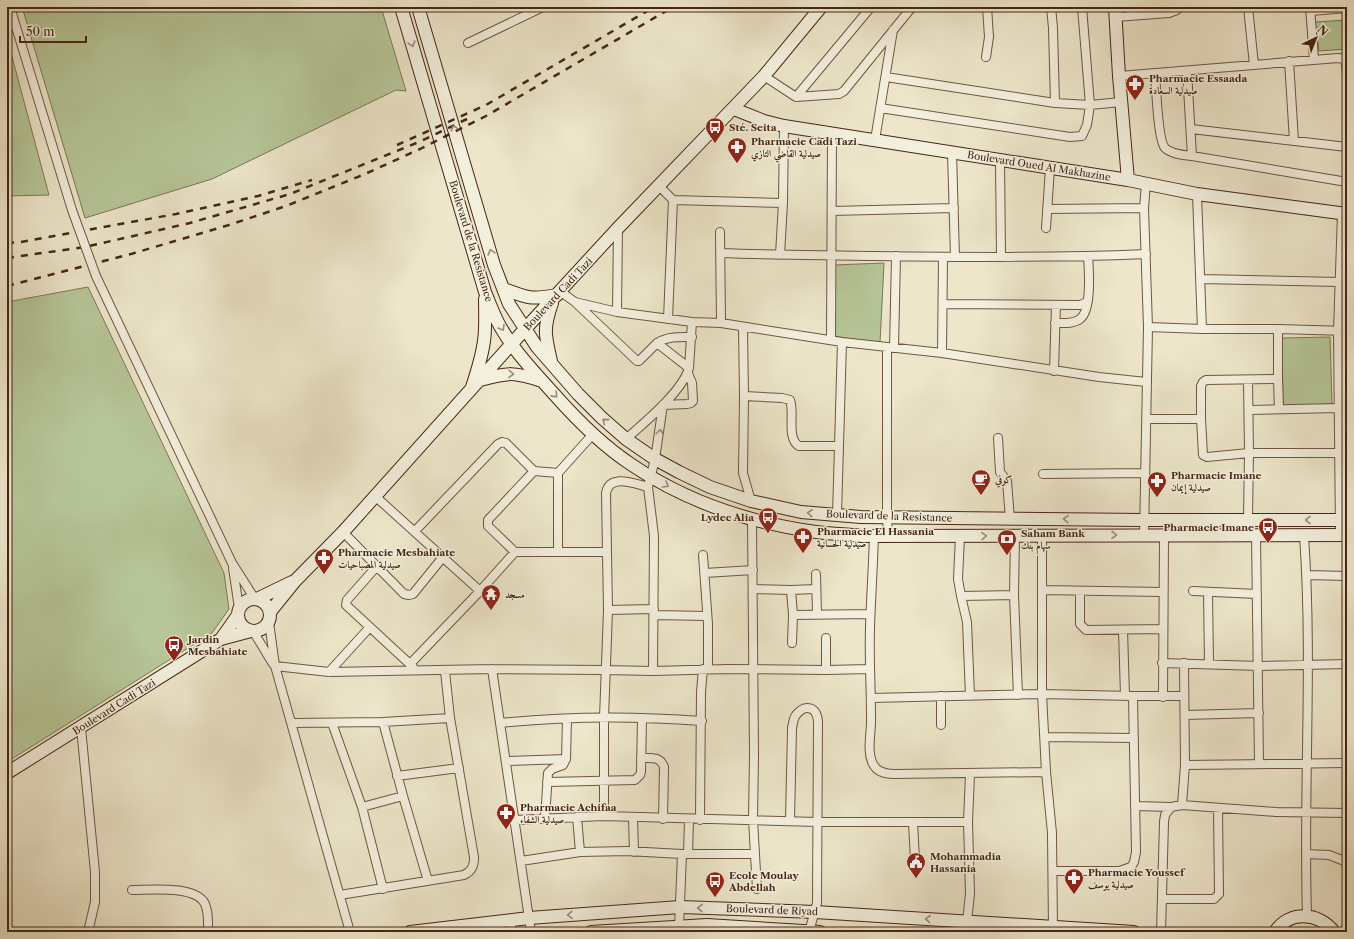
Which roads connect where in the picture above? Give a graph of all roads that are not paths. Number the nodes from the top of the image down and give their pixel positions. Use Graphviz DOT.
graph roads {
  1 [pos="10,7"];
  2 [pos="401,7"];
  3 [pos="418,7"];
  4 [pos="543,7"];
  5 [pos="821,7"];
  6 [pos="872,7"];
  7 [pos="912,7"];
  8 [pos="987,7"];
  9 [pos="1051,7"];
  10 [pos="1082,7"];
  11 [pos="1178,7"];
  12 [pos="1248,7"];
  13 [pos="1347,8"];
  14 [pos="1310,9"];
  15 [pos="1116,12"];
  16 [pos="893,29"];
  17 [pos="468,43"];
  18 [pos="986,57"];
  19 [pos="1314,59"];
  20 [pos="1289,61"];
  21 [pos="1254,65"];
  22 [pos="1187,71"];
  23 [pos="1155,73"];
  24 [pos="1347,75"];
  25 [pos="764,76"];
  26 [pos="1119,76"];
  27 [pos="886,77"];
  28 [pos="796,97"];
  29 [pos="1121,102"];
  30 [pos="1055,103"];
  31 [pos="1090,105"];
  32 [pos="880,108"];
  33 [pos="734,109"];
  34 [pos="784,126"];
  35 [pos="1191,128"];
  36 [pos="832,134"];
  37 [pos="875,140"];
  38 [pos="1294,141"];
  39 [pos="1347,148"];
  40 [pos="952,152"];
  41 [pos="1192,156"];
  42 [pos="1000,160"];
  43 [pos="1050,168"];
  44 [pos="1128,180"];
  45 [pos="1347,182"];
  46 [pos="1146,183"];
  47 [pos="659,186"];
  48 [pos="1198,194"];
  49 [pos="673,200"];
  50 [pos="783,203"];
  51 [pos="954,208"];
  52 [pos="1144,208"];
  53 [pos="1047,209"];
  54 [pos="832,211"];
  55 [pos="1344,214"];
  56 [pos="618,228"];
  57 [pos="1046,228"];
  58 [pos="720,232"];
  59 [pos="721,253"];
  60 [pos="1146,254"];
  61 [pos="780,255"];
  62 [pos="832,255"];
  63 [pos="896,256"];
  64 [pos="1001,256"];
  65 [pos="1088,256"];
  66 [pos="943,257"];
  67 [pos="955,257"];
  68 [pos="1201,279"];
  69 [pos="1340,282"];
  70 [pos="504,289"];
  71 [pos="484,292"];
  72 [pos="557,296"];
  73 [pos="575,302"];
  74 [pos="1087,302"];
  75 [pos="943,304"];
  76 [pos="1056,305"];
  77 [pos="617,312"];
  78 [pos="668,319"];
  79 [pos="692,322"];
  80 [pos="721,323"];
  81 [pos="1055,323"];
  82 [pos="743,327"];
  83 [pos="1148,327"];
  84 [pos="525,329"];
  85 [pos="1202,329"];
  86 [pos="1278,329"];
  87 [pos="1347,331"];
  88 [pos="1338,332"];
  89 [pos="692,337"];
  90 [pos="831,340"];
  91 [pos="842,342"];
  92 [pos="657,343"];
  93 [pos="512,344"];
  94 [pos="891,347"];
  95 [pos="942,353"];
  96 [pos="552,364"];
  97 [pos="689,371"];
  98 [pos="1054,371"];
  99 [pos="1278,379"];
  100 [pos="480,380"];
  101 [pos="1248,380"];
  102 [pos="542,381"];
  103 [pos="1343,381"];
  104 [pos="1146,382"];
  105 [pos="470,391"];
  106 [pos="744,396"];
  107 [pos="663,405"];
  108 [pos="1340,408"];
  109 [pos="1280,409"];
  110 [pos="1249,410"];
  111 [pos="1147,419"];
  112 [pos="1201,419"];
  113 [pos="1344,424"];
  114 [pos="593,434"];
  115 [pos="998,438"];
  116 [pos="626,439"];
  117 [pos="838,446"];
  118 [pos="1340,453"];
  119 [pos="1249,454"];
  120 [pos="655,458"];
  121 [pos="1343,470"];
  122 [pos="534,471"];
  123 [pos="558,473"];
  124 [pos="1144,473"];
  125 [pos="1043,474"];
  126 [pos="649,482"];
  127 [pos="375,496"];
  128 [pos="751,501"];
  129 [pos="838,516"];
  130 [pos="887,517"];
  131 [pos="752,519"];
  132 [pos="1010,519"];
  133 [pos="1144,520"];
  134 [pos="1248,520"];
  135 [pos="1343,520"];
  136 [pos="415,531"];
  137 [pos="343,532"];
  138 [pos="1015,535"];
  139 [pos="1042,535"];
  140 [pos="874,536"];
  141 [pos="888,536"];
  142 [pos="960,536"];
  143 [pos="1144,536"];
  144 [pos="1164,536"];
  145 [pos="1256,536"];
  146 [pos="1304,536"];
  147 [pos="1344,536"];
  148 [pos="515,552"];
  149 [pos="558,552"];
  150 [pos="607,552"];
  151 [pos="703,555"];
  152 [pos="444,557"];
  153 [pos="232,563"];
  154 [pos="377,566"];
  155 [pos="753,570"];
  156 [pos="705,573"];
  157 [pos="816,574"];
  158 [pos="1307,575"];
  159 [pos="1347,576"];
  160 [pos="295,581"];
  161 [pos="753,588"];
  162 [pos="816,589"];
  163 [pos="791,590"];
  164 [pos="1042,590"];
  165 [pos="480,591"];
  166 [pos="1080,591"];
  167 [pos="1192,591"];
  168 [pos="1163,592"];
  169 [pos="1208,592"];
  170 [pos="1257,594"];
  171 [pos="1014,595"];
  172 [pos="961,596"];
  173 [pos="256,599"];
  174 [pos="608,610"];
  175 [pos="239,612"];
  176 [pos="654,612"];
  177 [pos="817,614"];
  178 [pos="870,614"];
  179 [pos="793,615"];
  180 [pos="707,616"];
  181 [pos="270,617"];
  182 [pos="370,627"];
  183 [pos="1163,629"];
  184 [pos="1124,630"];
  185 [pos="252,631"];
  186 [pos="826,638"];
  187 [pos="221,640"];
  188 [pos="792,643"];
  189 [pos="1162,663"];
  190 [pos="1184,663"];
  191 [pos="410,664"];
  192 [pos="1209,664"];
  193 [pos="1308,664"];
  194 [pos="1347,664"];
  195 [pos="275,666"];
  196 [pos="1259,666"];
  197 [pos="752,668"];
  198 [pos="706,669"];
  199 [pos="870,669"];
  200 [pos="417,670"];
  201 [pos="492,670"];
  202 [pos="605,670"];
  203 [pos="826,670"];
  204 [pos="445,671"];
  205 [pos="653,671"];
  206 [pos="329,672"];
  207 [pos="1042,694"];
  208 [pos="1018,695"];
  209 [pos="941,696"];
  210 [pos="970,696"];
  211 [pos="1129,696"];
  212 [pos="1184,696"];
  213 [pos="1163,697"];
  214 [pos="871,698"];
  215 [pos="1259,713"];
  216 [pos="1184,715"];
  217 [pos="450,718"];
  218 [pos="604,718"];
  219 [pos="642,718"];
  220 [pos="567,719"];
  221 [pos="702,721"];
  222 [pos="383,722"];
  223 [pos="291,723"];
  224 [pos="332,723"];
  225 [pos="500,723"];
  226 [pos="941,725"];
  227 [pos="81,728"];
  228 [pos="1045,737"];
  229 [pos="1134,738"];
  230 [pos="566,758"];
  231 [pos="641,758"];
  232 [pos="506,761"];
  233 [pos="1347,763"];
  234 [pos="1259,764"];
  235 [pos="1308,764"];
  236 [pos="1185,765"];
  237 [pos="459,768"];
  238 [pos="1046,772"];
  239 [pos="7,773"];
  240 [pos="970,774"];
  241 [pos="397,776"];
  242 [pos="603,781"];
  243 [pos="547,782"];
  244 [pos="403,796"];
  245 [pos="1182,805"];
  246 [pos="1135,806"];
  247 [pos="362,807"];
  248 [pos="1171,807"];
  249 [pos="1218,808"];
  250 [pos="1305,813"];
  251 [pos="1347,813"];
  252 [pos="604,816"];
  253 [pos="577,817"];
  254 [pos="633,817"];
  255 [pos="545,818"];
  256 [pos="663,819"];
  257 [pos="515,820"];
  258 [pos="689,820"];
  259 [pos="700,820"];
  260 [pos="753,820"];
  261 [pos="790,821"];
  262 [pos="818,822"];
  263 [pos="913,822"];
  264 [pos="968,822"];
  265 [pos="580,852"];
  266 [pos="634,852"];
  267 [pos="685,854"];
  268 [pos="755,854"];
  269 [pos="1306,854"];
  270 [pos="915,860"];
  271 [pos="521,861"];
  272 [pos="1347,862"];
  273 [pos="1053,871"];
  274 [pos="428,881"];
  275 [pos="383,889"];
  276 [pos="757,889"];
  277 [pos="132,890"];
  278 [pos="340,895"];
  279 [pos="1162,899"];
  280 [pos="680,907"];
  281 [pos="815,912"];
  282 [pos="1307,916"];
  283 [pos="529,918"];
  284 [pos="967,922"];
  285 [pos="511,926"];
  286 [pos="679,927"];
  287 [pos="1005,928"];
  288 [pos="1053,929"];
  289 [pos="88,932"];
  290 [pos="208,932"];
  291 [pos="350,932"];
  292 [pos="410,932"];
  293 [pos="531,932"];
  294 [pos="591,932"];
  295 [pos="813,932"];
  296 [pos="1134,932"];
  297 [pos="1161,932"];
  298 [pos="1276,932"];
  299 [pos="1334,932"];
  1 -- 153 [label="street, bridge"];
  2 -- 71 [label="main road, Boulevard de la Resistance, one-way"];
  70 -- 3 [label="main road, Boulevard de la Resistance, one-way"];
  4 -- 17 [label="street"];
  5 -- 25 [label="main road, Boulevard Cadi Tazi"];
  6 -- 28 [label="street"];
  7 -- 16 [label="street"];
  8 -- 18 [label="street"];
  9 -- 30 [label="street"];
  10 -- 31 [label="street"];
  11 -- 15 [label="street"];
  12 -- 21 [label="street"];
  13 -- 14 [label="street"];
  14 -- 19 [label="street"];
  15 -- 26 [label="main road"];
  16 -- 27 [label="street"];
  16 -- 28 [label="street"];
  19 -- 20 [label="street"];
  19 -- 24 [label="street"];
  20 -- 21 [label="street"];
  20 -- 38 [label="street"];
  21 -- 22 [label="street"];
  22 -- 23 [label="street"];
  22 -- 35 [label="street"];
  23 -- 26 [label="street"];
  23 -- 41 [label="street"];
  25 -- 28 [label="street"];
  25 -- 33 [label="main road, Boulevard Cadi Tazi"];
  26 -- 29 [label="main road"];
  27 -- 30 [label="street"];
  27 -- 32 [label="street"];
  29 -- 31 [label="street"];
  29 -- 44 [label="main road"];
  30 -- 31 [label="street"];
  31 -- 32 [label="street"];
  32 -- 37 [label="street"];
  33 -- 34 [label="main road, Boulevard Oued Al Makhazine"];
  33 -- 47 [label="main road, Boulevard Cadi Tazi"];
  34 -- 36 [label="main road, Boulevard Oued Al Makhazine"];
  34 -- 50 [label="street"];
  35 -- 38 [label="street"];
  35 -- 41 [label="street"];
  36 -- 37 [label="main road, Boulevard Oued Al Makhazine"];
  36 -- 54 [label="street"];
  37 -- 40 [label="main road, Boulevard Oued Al Makhazine"];
  38 -- 39 [label="street"];
  40 -- 42 [label="main road, Boulevard Oued Al Makhazine"];
  40 -- 51 [label="street"];
  41 -- 45 [label="street"];
  42 -- 43 [label="main road, Boulevard Oued Al Makhazine"];
  42 -- 64 [label="street"];
  43 -- 44 [label="main road, Boulevard Oued Al Makhazine"];
  43 -- 53 [label="street"];
  44 -- 46 [label="main road, Boulevard Oued Al Makhazine"];
  46 -- 48 [label="main road, Boulevard Oued Al Makhazine"];
  46 -- 52 [label="street"];
  47 -- 49 [label="street"];
  47 -- 56 [label="main road, Boulevard Cadi Tazi"];
  48 -- 55 [label="main road, Boulevard Oued Al Makhazine"];
  48 -- 68 [label="street"];
  49 -- 50 [label="street"];
  49 -- 78 [label="street"];
  50 -- 61 [label="street"];
  51 -- 54 [label="street"];
  51 -- 67 [label="street"];
  52 -- 53 [label="street"];
  52 -- 60 [label="street"];
  53 -- 57 [label="street"];
  54 -- 62 [label="street"];
  55 -- 69 [label="street"];
  56 -- 72 [label="main road, Boulevard Cadi Tazi"];
  56 -- 77 [label="street"];
  58 -- 59 [label="street"];
  59 -- 61 [label="street"];
  59 -- 80 [label="street"];
  60 -- 65 [label="street"];
  60 -- 83 [label="street"];
  61 -- 62 [label="street"];
  62 -- 63 [label="street"];
  62 -- 90 [label="street"];
  63 -- 66 [label="street"];
  63 -- 94 [label="street"];
  64 -- 65 [label="street"];
  64 -- 67 [label="street"];
  65 -- 74 [label="street"];
  66 -- 67 [label="street"];
  66 -- 75 [label="street"];
  68 -- 69 [label="street"];
  68 -- 85 [label="street"];
  69 -- 88 [label="street"];
  70 -- 72 [label="main road"];
  70 -- 84 [label="main road, Boulevard de la Resistance"];
  71 -- 93 [label="main road, Boulevard de la Resistance, one-way"];
  71 -- 105 [label="main road"];
  72 -- 73 [label="street"];
  72 -- 84 [label="main road, Boulevard Cadi Tazi"];
  72 -- 96 [label="main road"];
  73 -- 77 [label="street"];
  73 -- 92 [label="street"];
  74 -- 76 [label="street"];
  74 -- 81 [label="street"];
  75 -- 76 [label="street"];
  75 -- 95 [label="street"];
  76 -- 81 [label="street"];
  77 -- 78 [label="street"];
  78 -- 79 [label="street"];
  79 -- 80 [label="street"];
  79 -- 89 [label="street"];
  80 -- 82 [label="street"];
  81 -- 98 [label="street"];
  82 -- 90 [label="street"];
  82 -- 106 [label="street"];
  83 -- 85 [label="street"];
  83 -- 104 [label="street"];
  84 -- 93 [label="main road, Boulevard Cadi Tazi"];
  84 -- 96 [label="main road, Boulevard de la Resistance"];
  85 -- 86 [label="street"];
  86 -- 88 [label="street"];
  86 -- 99 [label="street"];
  87 -- 88 [label="street"];
  88 -- 103 [label="street"];
  89 -- 92 [label="street"];
  89 -- 97 [label="street"];
  90 -- 91 [label="street"];
  91 -- 94 [label="street"];
  91 -- 117 [label="street"];
  92 -- 97 [label="street"];
  93 -- 100 [label="main road, Boulevard Cadi Tazi"];
  93 -- 102 [label="main road, Boulevard de la Resistance"];
  94 -- 95 [label="street"];
  94 -- 130 [label="street"];
  95 -- 98 [label="street"];
  116 -- 96 [label="main road, Boulevard de la Resistance, one-way"];
  97 -- 107 [label="street"];
  97 -- 107 [label="street"];
  98 -- 104 [label="street"];
  99 -- 101 [label="street"];
  99 -- 109 [label="street"];
  100 -- 102 [label="main road, one-way"];
  100 -- 105 [label="main road, Boulevard Cadi Tazi"];
  101 -- 110 [label="street"];
  101 -- 112 [label="street"];
  102 -- 114 [label="main road, Boulevard de la Resistance, one-way"];
  103 -- 108 [label="street"];
  104 -- 111 [label="street"];
  105 -- 127 [label="main road, Boulevard Cadi Tazi"];
  106 -- 117 [label="street"];
  106 -- 128 [label="street"];
  107 -- 116 [label="street"];
  120 -- 107 [label="street, one-way"];
  108 -- 109 [label="street"];
  108 -- 113 [label="street"];
  109 -- 110 [label="street"];
  110 -- 119 [label="street"];
  111 -- 112 [label="street"];
  111 -- 124 [label="street"];
  112 -- 119 [label="street"];
  113 -- 118 [label="street"];
  114 -- 123 [label="street"];
  114 -- 126 [label="main road, Boulevard de la Resistance"];
  115 -- 132 [label="street"];
  116 -- 120 [label="main road, Boulevard de la Resistance"];
  117 -- 129 [label="street"];
  118 -- 119 [label="street"];
  118 -- 121 [label="street"];
  119 -- 134 [label="street"];
  120 -- 126 [label="street"];
  120 -- 128 [label="main road, Boulevard de la Resistance"];
  121 -- 135 [label="street"];
  122 -- 123 [label="street"];
  122 -- 136 [label="street"];
  122 -- 148 [label="street"];
  123 -- 149 [label="street"];
  124 -- 125 [label="street"];
  124 -- 133 [label="street"];
  126 -- 131 [label="main road, Boulevard de la Resistance, one-way"];
  126 -- 150 [label="street"];
  126 -- 176 [label="street"];
  127 -- 136 [label="street"];
  127 -- 137 [label="main road, Boulevard Cadi Tazi"];
  129 -- 128 [label="main road, Boulevard de la Resistance, one-way"];
  129 -- 130 [label="main road, Boulevard de la Resistance"];
  130 -- 132 [label="main road, Boulevard de la Resistance"];
  130 -- 141 [label="street"];
  131 -- 140 [label="main road, Boulevard de la Resistance"];
  131 -- 155 [label="street"];
  133 -- 132 [label="main road, Boulevard de la Resistance, one-way"];
  133 -- 134 [label="main road, Boulevard de la Resistance"];
  133 -- 143 [label="street"];
  135 -- 134 [label="main road, Boulevard de la Resistance, one-way"];
  135 -- 147 [label="street"];
  136 -- 152 [label="street"];
  137 -- 154 [label="street"];
  137 -- 160 [label="main road, Boulevard Cadi Tazi"];
  138 -- 139 [label="main road, Boulevard de la Resistance"];
  142 -- 138 [label="main road, Boulevard de la Resistance, one-way"];
  138 -- 171 [label="street"];
  139 -- 143 [label="main road, Boulevard de la Resistance, one-way"];
  139 -- 164 [label="street"];
  140 -- 141 [label="main road, Boulevard de la Resistance"];
  140 -- 178 [label="street"];
  141 -- 142 [label="main road, Boulevard de la Resistance"];
  142 -- 172 [label="street"];
  143 -- 144 [label="main road, Boulevard de la Resistance"];
  144 -- 145 [label="main road, Boulevard de la Resistance"];
  144 -- 168 [label="street"];
  145 -- 146 [label="main road, Boulevard de la Resistance"];
  145 -- 170 [label="street"];
  146 -- 147 [label="main road, Boulevard de la Resistance"];
  146 -- 158 [label="street"];
  148 -- 149 [label="street"];
  148 -- 165 [label="street"];
  149 -- 150 [label="street"];
  150 -- 174 [label="street"];
  151 -- 156 [label="street"];
  152 -- 154 [label="street"];
  152 -- 165 [label="street"];
  153 -- 173 [label="street"];
  153 -- 175 [label="street"];
  154 -- 182 [label="street"];
  155 -- 156 [label="street"];
  155 -- 161 [label="street"];
  156 -- 180 [label="street"];
  157 -- 162 [label="street"];
  158 -- 159 [label="street"];
  158 -- 193 [label="street"];
  160 -- 173 [label="main road, Boulevard Cadi Tazi"];
  160 -- 181 [label="main road, Boulevard Cadi Tazi"];
  161 -- 163 [label="street"];
  161 -- 197 [label="street"];
  162 -- 163 [label="street"];
  162 -- 177 [label="street"];
  163 -- 179 [label="street"];
  164 -- 166 [label="street"];
  164 -- 207 [label="street"];
  165 -- 191 [label="street"];
  166 -- 168 [label="street"];
  166 -- 184 [label="street"];
  167 -- 169 [label="street"];
  168 -- 183 [label="street"];
  169 -- 170 [label="street"];
  169 -- 192 [label="street"];
  170 -- 196 [label="street"];
  171 -- 172 [label="street"];
  171 -- 208 [label="street"];
  172 -- 210 [label="street"];
  173 -- 175 [label="main road"];
  173 -- 181 [label="main road"];
  174 -- 176 [label="street"];
  174 -- 202 [label="street"];
  175 -- 185 [label="main road"];
  175 -- 187 [label="main road, Boulevard Cadi Tazi"];
  176 -- 180 [label="street"];
  176 -- 205 [label="street"];
  177 -- 178 [label="street"];
  177 -- 179 [label="street"];
  178 -- 199 [label="street"];
  179 -- 188 [label="street"];
  180 -- 198 [label="street"];
  181 -- 185 [label="main road"];
  181 -- 195 [label="street"];
  182 -- 191 [label="street"];
  182 -- 206 [label="street"];
  183 -- 184 [label="street"];
  183 -- 189 [label="street"];
  184 -- 211 [label="street"];
  185 -- 187 [label="main road, Boulevard Cadi Tazi"];
  185 -- 195 [label="street"];
  186 -- 203 [label="street"];
  187 -- 227 [label="main road, Boulevard Cadi Tazi"];
  189 -- 190 [label="street"];
  189 -- 213 [label="street"];
  190 -- 192 [label="street"];
  190 -- 212 [label="street"];
  191 -- 200 [label="street"];
  192 -- 196 [label="street"];
  193 -- 194 [label="street"];
  193 -- 196 [label="street"];
  193 -- 235 [label="street"];
  195 -- 206 [label="street"];
  195 -- 223 [label="street"];
  196 -- 215 [label="street"];
  197 -- 198 [label="street"];
  197 -- 203 [label="street"];
  197 -- 260 [label="street"];
  198 -- 205 [label="street"];
  198 -- 221 [label="street"];
  199 -- 203 [label="street"];
  199 -- 214 [label="street"];
  200 -- 204 [label="street"];
  200 -- 206 [label="street"];
  201 -- 202 [label="street"];
  201 -- 204 [label="street"];
  201 -- 225 [label="street"];
  202 -- 205 [label="street"];
  202 -- 218 [label="street"];
  204 -- 217 [label="street"];
  207 -- 208 [label="street"];
  207 -- 211 [label="street"];
  207 -- 228 [label="street"];
  208 -- 210 [label="street"];
  209 -- 210 [label="street"];
  209 -- 214 [label="street"];
  209 -- 226 [label="street"];
  211 -- 213 [label="street"];
  211 -- 229 [label="street"];
  212 -- 213 [label="street"];
  212 -- 216 [label="street"];
  214 -- 240 [label="street"];
  215 -- 216 [label="street"];
  215 -- 234 [label="street"];
  216 -- 236 [label="street"];
  217 -- 222 [label="street"];
  217 -- 237 [label="street"];
  218 -- 219 [label="street"];
  218 -- 220 [label="street"];
  218 -- 242 [label="street"];
  219 -- 221 [label="street"];
  219 -- 231 [label="street"];
  220 -- 225 [label="street"];
  220 -- 230 [label="street"];
  221 -- 259 [label="street"];
  222 -- 224 [label="street"];
  222 -- 241 [label="street"];
  223 -- 224 [label="street"];
  223 -- 278 [label="street"];
  224 -- 247 [label="street"];
  225 -- 232 [label="street"];
  227 -- 239 [label="main road, Boulevard Cadi Tazi"];
  227 -- 289 [label="street"];
  228 -- 229 [label="street"];
  228 -- 238 [label="street"];
  229 -- 246 [label="street"];
  230 -- 232 [label="street"];
  230 -- 243 [label="street"];
  231 -- 242 [label="street"];
  231 -- 256 [label="street"];
  232 -- 257 [label="street"];
  233 -- 235 [label="street"];
  234 -- 235 [label="street"];
  234 -- 236 [label="street"];
  235 -- 250 [label="street"];
  236 -- 245 [label="street"];
  237 -- 241 [label="street"];
  237 -- 274 [label="street"];
  238 -- 240 [label="street"];
  238 -- 273 [label="street"];
  240 -- 264 [label="street"];
  241 -- 244 [label="street"];
  242 -- 243 [label="street"];
  242 -- 252 [label="street"];
  243 -- 255 [label="street"];
  244 -- 247 [label="street"];
  244 -- 274 [label="street"];
  245 -- 248 [label="street"];
  245 -- 249 [label="street"];
  246 -- 248 [label="street"];
  246 -- 273 [label="street"];
  247 -- 275 [label="street"];
  248 -- 279 [label="street"];
  249 -- 250 [label="street"];
  249 -- 279 [label="street"];
  250 -- 251 [label="street"];
  250 -- 269 [label="street"];
  252 -- 253 [label="street"];
  252 -- 254 [label="street"];
  253 -- 255 [label="street"];
  253 -- 265 [label="street"];
  254 -- 256 [label="street"];
  254 -- 266 [label="street"];
  255 -- 257 [label="street"];
  256 -- 258 [label="street"];
  257 -- 271 [label="street"];
  258 -- 259 [label="street"];
  258 -- 267 [label="street"];
  259 -- 260 [label="street"];
  260 -- 261 [label="street"];
  260 -- 268 [label="street"];
  261 -- 262 [label="street"];
  261 -- 262 [label="street"];
  262 -- 263 [label="street"];
  262 -- 281 [label="street"];
  263 -- 264 [label="street"];
  263 -- 270 [label="street"];
  264 -- 284 [label="street"];
  265 -- 266 [label="street"];
  265 -- 271 [label="street"];
  266 -- 267 [label="street"];
  267 -- 268 [label="street"];
  267 -- 280 [label="street"];
  268 -- 276 [label="street"];
  269 -- 272 [label="street"];
  269 -- 282 [label="street"];
  271 -- 283 [label="street"];
  273 -- 288 [label="street"];
  274 -- 275 [label="street"];
  275 -- 278 [label="street"];
  277 -- 290 [label="street"];
  278 -- 291 [label="street"];
  279 -- 297 [label="street"];
  281 -- 280 [label="main road, Boulevard de Riyad, one-way"];
  280 -- 283 [label="main road, Boulevard de Riyad, one-way"];
  280 -- 286 [label="street"];
  284 -- 281 [label="main road, Boulevard de Riyad, one-way"];
  281 -- 295 [label="street"];
  282 -- 298 [label="main road"];
  282 -- 299 [label="main road"];
  283 -- 285 [label="main road, Boulevard de Riyad"];
  283 -- 293 [label="street"];
  284 -- 287 [label="main road, Boulevard de Riyad"];
  285 -- 292 [label="main road, Boulevard de Riyad"];
  286 -- 294 [label="main road, Boulevard de Riyad"];
  286 -- 295 [label="main road, Boulevard de Riyad"];
  287 -- 288 [label="main road, Boulevard de Riyad"];
  288 -- 296 [label="main road, Boulevard de Riyad"];
}
